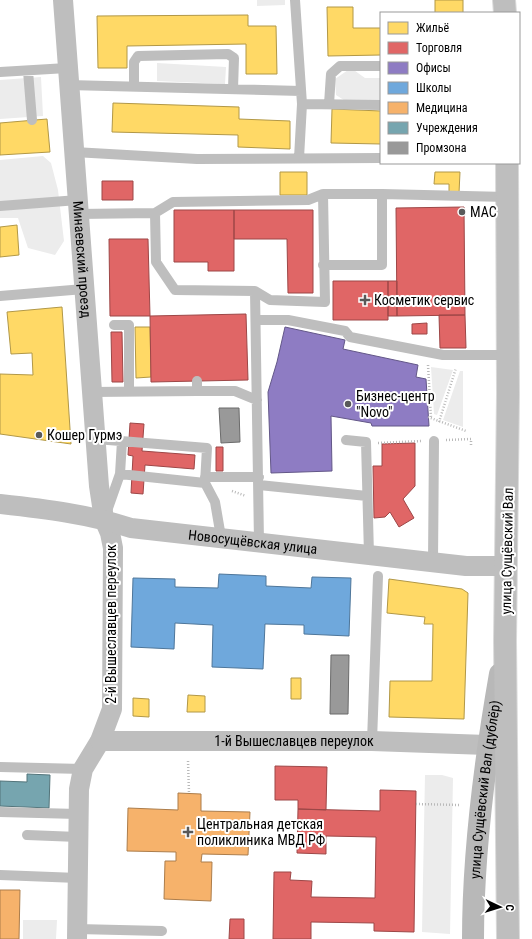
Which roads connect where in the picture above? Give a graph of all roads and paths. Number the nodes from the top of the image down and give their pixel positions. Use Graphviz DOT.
graph roads {
  1 [pos="62,0"];
  2 [pos="294,0"];
  3 [pos="504,0"];
  4 [pos="505,12"];
  5 [pos="380,66"];
  6 [pos="28,71"];
  7 [pos="0,72"];
  8 [pos="67,77"];
  9 [pos="134,87"];
  10 [pos="233,89"];
  11 [pos="302,91"];
  12 [pos="302,104"];
  13 [pos="329,104"];
  14 [pos="380,105"];
  15 [pos="32,120"];
  16 [pos="74,152"];
  17 [pos="299,158"];
  18 [pos="380,158"];
  19 [pos="507,164"];
  20 [pos="323,194"];
  21 [pos="382,194"];
  22 [pos="507,197"];
  23 [pos="0,206"];
  24 [pos="78,207"];
  25 [pos="154,212"];
  26 [pos="323,265"];
  27 [pos="84,289"];
  28 [pos="256,291"];
  29 [pos="0,296"];
  30 [pos="256,320"];
  31 [pos="114,325"];
  32 [pos="506,355"];
  33 [pos="428,362"];
  34 [pos="450,365"];
  35 [pos="457,366"];
  36 [pos="462,366"];
  37 [pos="129,391"];
  38 [pos="92,392"];
  39 [pos="257,400"];
  40 [pos="439,422"];
  41 [pos="466,431"];
  42 [pos="96,439"];
  43 [pos="346,440"];
  44 [pos="434,440"];
  45 [pos="122,441"];
  46 [pos="366,442"];
  47 [pos="471,445"];
  48 [pos="120,474"];
  49 [pos="205,480"];
  50 [pos="259,481"];
  51 [pos="367,496"];
  52 [pos="0,504"];
  53 [pos="104,519"];
  54 [pos="221,537"];
  55 [pos="259,542"];
  56 [pos="368,554"];
  57 [pos="433,562"];
  58 [pos="507,566"];
  59 [pos="378,576"];
  60 [pos="505,641"];
  61 [pos="100,741"];
  62 [pos="372,741"];
  63 [pos="487,745"];
  64 [pos="188,760"];
  65 [pos="0,766"];
  66 [pos="83,769"];
  67 [pos="189,794"];
  68 [pos="416,804"];
  69 [pos="460,805"];
  70 [pos="0,812"];
  71 [pos="78,814"];
  72 [pos="27,835"];
  73 [pos="78,837"];
  74 [pos="0,876"];
  75 [pos="78,878"];
  76 [pos="162,931"];
  77 [pos="77,934"];
  78 [pos="473,939"];
  79 [pos="508,939"];
  1 -- 8 [label="street, Минаевский проезд"];
  2 -- 11 [label="lane"];
  3 -- 4 [label="main road"];
  5 -- 13 [label="lane"];
  6 -- 7 [label="lane"];
  6 -- 8 [label="lane"];
  6 -- 15 [label="lane"];
  8 -- 9 [label="lane"];
  8 -- 16 [label="street, Минаевский проезд"];
  9 -- 10 [label="lane"];
  9 -- 10 [label="lane"];
  10 -- 11 [label="lane"];
  11 -- 12 [label="lane"];
  12 -- 13 [label="lane"];
  12 -- 17 [label="lane"];
  13 -- 14 [label="lane"];
  16 -- 17 [label="lane"];
  16 -- 24 [label="street, Минаевский проезд"];
  17 -- 18 [label="lane"];
  19 -- 22 [label="main road, улица Сущёвский Вал"];
  20 -- 21 [label="lane"];
  20 -- 25 [label="lane"];
  20 -- 26 [label="lane"];
  21 -- 22 [label="lane"];
  21 -- 26 [label="lane"];
  22 -- 32 [label="main road, улица Сущёвский Вал"];
  23 -- 24 [label="lane"];
  24 -- 25 [label="lane"];
  24 -- 27 [label="street, Минаевский проезд"];
  25 -- 28 [label="lane"];
  26 -- 28 [label="lane"];
  27 -- 29 [label="lane"];
  27 -- 38 [label="street, Минаевский проезд"];
  28 -- 30 [label="lane"];
  30 -- 32 [label="lane"];
  30 -- 39 [label="lane"];
  31 -- 37 [label="lane"];
  32 -- 58 [label="main road, улица Сущёвский Вал"];
  33 -- 40 [label="path"];
  34 -- 35 [label="path"];
  35 -- 36 [label="path"];
  35 -- 40 [label="path"];
  37 -- 38 [label="lane"];
  37 -- 39 [label="lane"];
  38 -- 42 [label="street, Минаевский проезд"];
  39 -- 50 [label="lane"];
  40 -- 41 [label="path"];
  42 -- 45 [label="lane"];
  42 -- 53 [label="street, Минаевский проезд"];
  43 -- 46 [label="lane"];
  44 -- 46 [label="path"];
  44 -- 47 [label="path"];
  44 -- 57 [label="lane"];
  45 -- 48 [label="lane"];
  45 -- 49 [label="lane"];
  46 -- 51 [label="lane"];
  48 -- 49 [label="lane"];
  48 -- 53 [label="lane"];
  49 -- 50 [label="lane"];
  49 -- 54 [label="lane"];
  50 -- 51 [label="lane"];
  50 -- 55 [label="lane"];
  51 -- 56 [label="lane"];
  52 -- 53 [label="street, Новосущёвская улица"];
  53 -- 54 [label="street, Новосущёвская улица"];
  53 -- 61 [label="street, 2-й Вышеславцев переулок"];
  54 -- 55 [label="street, Новосущёвская улица"];
  55 -- 56 [label="street, Новосущёвская улица"];
  56 -- 57 [label="street, Новосущёвская улица"];
  57 -- 58 [label="street, Новосущёвская улица"];
  58 -- 60 [label="main road, улица Сущёвский Вал"];
  59 -- 62 [label="lane"];
  60 -- 63 [label="main road, улица Сущёвский Вал (дублёр)"];
  60 -- 79 [label="main road, улица Сущёвский Вал"];
  61 -- 62 [label="street, 1-й Вышеславцев переулок"];
  61 -- 66 [label="street, 2-й Вышеславцев переулок"];
  62 -- 63 [label="street, 1-й Вышеславцев переулок"];
  63 -- 78 [label="main road, улица Сущёвский Вал (дублёр)"];
  64 -- 67 [label="path"];
  65 -- 66 [label="lane"];
  66 -- 71 [label="street, 2-й Вышеславцев переулок"];
  68 -- 69 [label="path"];
  70 -- 71 [label="lane"];
  71 -- 73 [label="street, 2-й Вышеславцев переулок"];
  72 -- 73 [label="lane"];
  73 -- 75 [label="street, 2-й Вышеславцев переулок"];
  74 -- 75 [label="lane"];
  75 -- 77 [label="street, 2-й Вышеславцев переулок"];
  76 -- 77 [label="lane"];
}
